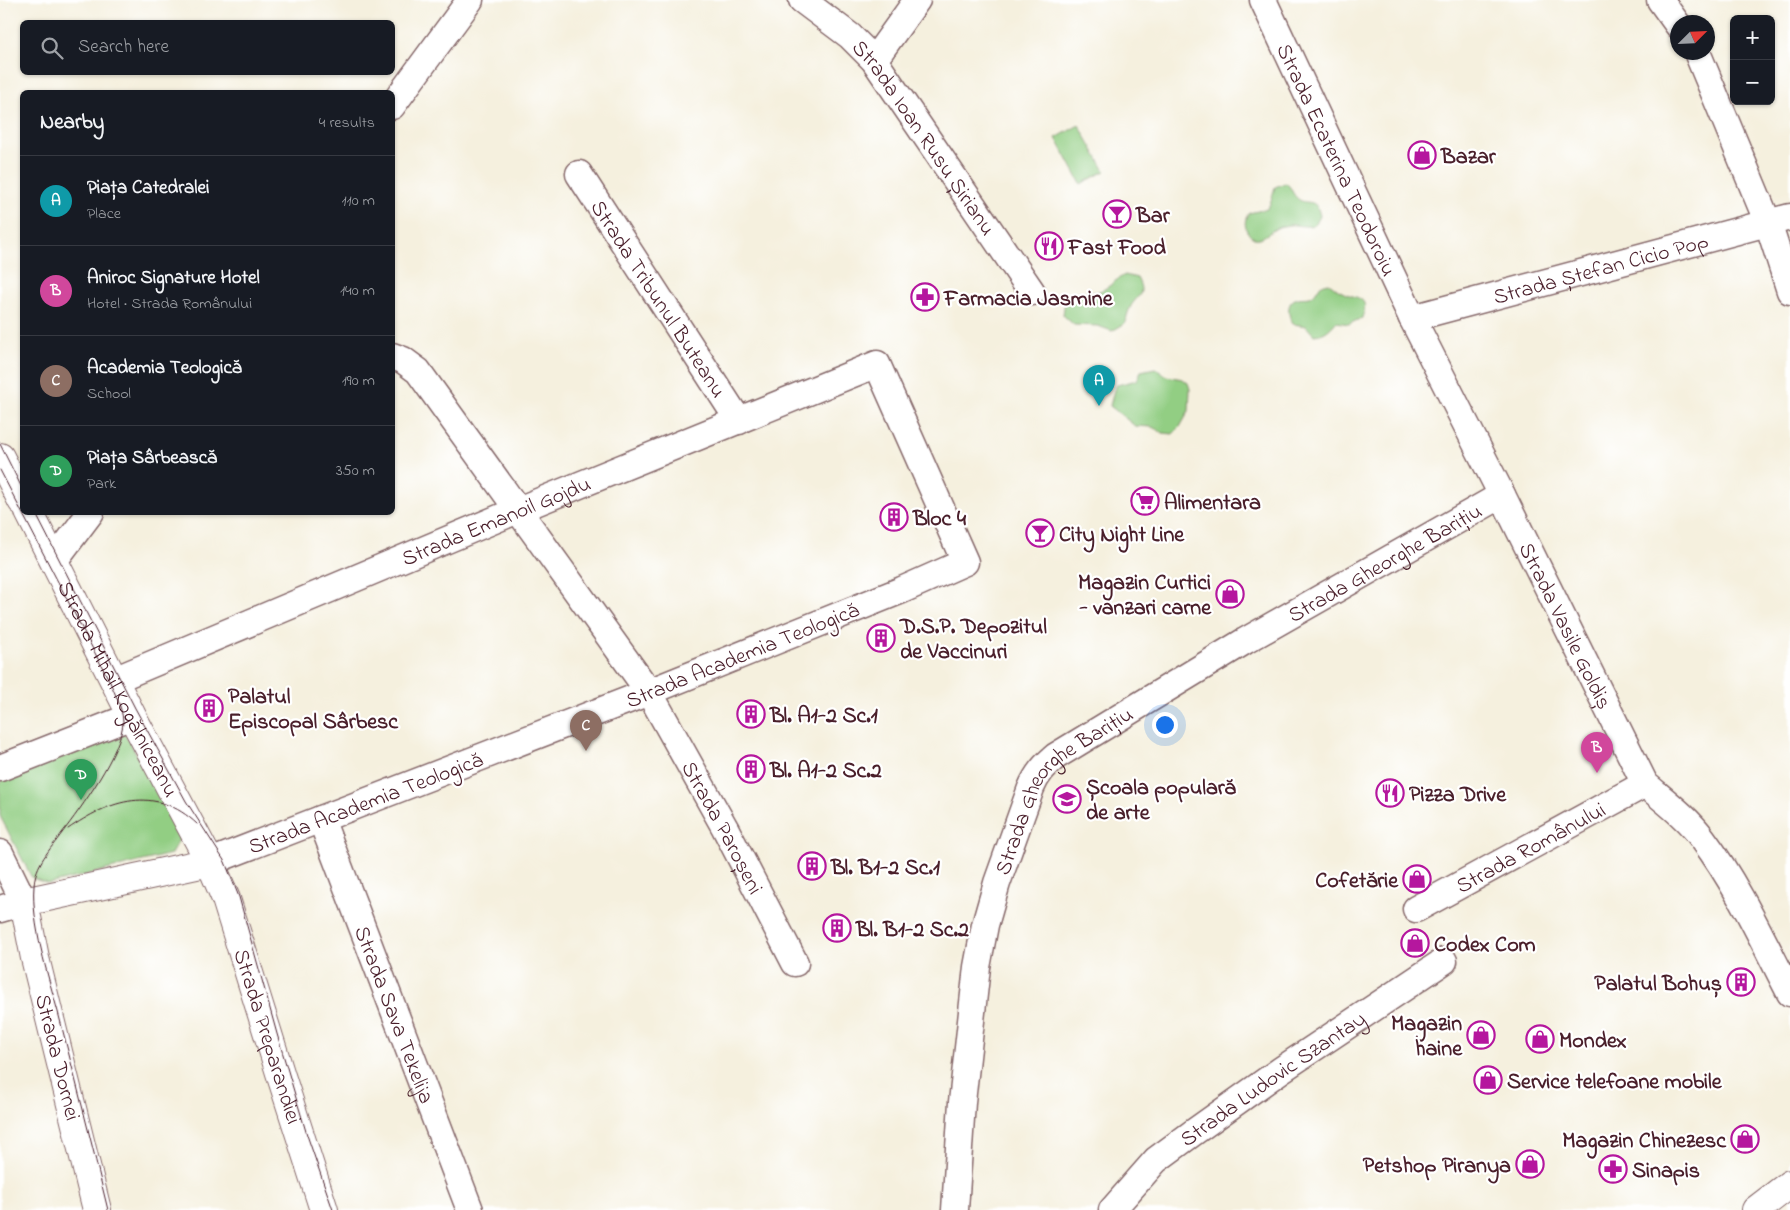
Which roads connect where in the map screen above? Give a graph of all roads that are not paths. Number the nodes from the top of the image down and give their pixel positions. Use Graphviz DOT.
graph roads {
  1 [pos="470,0"];
  2 [pos="802,0"];
  3 [pos="918,0"];
  4 [pos="1263,0"];
  5 [pos="1660,0"];
  6 [pos="1678,0"];
  7 [pos="1671,15"];
  8 [pos="1683,15"];
  9 [pos="874,60"];
  10 [pos="1700,60"];
  11 [pos="395,102"];
  12 [pos="579,174"];
  13 [pos="1779,220"];
  14 [pos="1790,291"];
  15 [pos="1032,292"];
  16 [pos="1412,318"];
  17 [pos="395,357"];
  18 [pos="739,421"];
  19 [pos="0,457"];
  20 [pos="1502,495"];
  21 [pos="20,496"];
  22 [pos="518,510"];
  23 [pos="31,515"];
  24 [pos="89,515"];
  25 [pos="54,561"];
  26 [pos="964,562"];
  27 [pos="114,680"];
  28 [pos="650,692"];
  29 [pos="132,716"];
  30 [pos="0,768"];
  31 [pos="1645,784"];
  32 [pos="321,818"];
  33 [pos="0,853"];
  34 [pos="210,862"];
  35 [pos="12,906"];
  36 [pos="1416,909"];
  37 [pos="1444,961"];
  38 [pos="795,963"];
  39 [pos="1790,992"];
  40 [pos="1790,1184"];
  41 [pos="97,1210"];
  42 [pos="324,1210"];
  43 [pos="470,1210"];
  44 [pos="955,1210"];
  45 [pos="1112,1210"];
  46 [pos="1756,1210"];
  1 -- 11 [label="street"];
  2 -- 9 [label="street, Strada Ioan Rusu Șirianu"];
  3 -- 9 [label="street"];
  4 -- 16 [label="street, Strada Ecaterina Teodoroiu"];
  5 -- 7 [label="street"];
  6 -- 8 [label="street"];
  9 -- 15 [label="street, Strada Ioan Rusu Șirianu"];
  10 -- 13 [label="street"];
  12 -- 18 [label="street, Strada Tribunul Buteanu"];
  13 -- 14 [label="street"];
  13 -- 16 [label="street, Strada Ștefan Cicio Pop"];
  16 -- 20 [label="street, Strada Vasile Goldiș"];
  17 -- 22 [label="street, Strada Paroșeni"];
  18 -- 22 [label="street, Strada Emanoil Gojdu"];
  18 -- 26 [label="street, Strada Emanoil Gojdu"];
  19 -- 21 [label="main road"];
  20 -- 31 [label="street, Strada Vasile Goldiș"];
  20 -- 44 [label="street, Strada Gheorghe Barițiu"];
  22 -- 27 [label="street, Strada Emanoil Gojdu"];
  22 -- 28 [label="street, Strada Paroșeni"];
  23 -- 25 [label="main road, Strada Mihail Kogălniceanu"];
  24 -- 25 [label="street"];
  25 -- 27 [label="main road, Strada Mihail Kogălniceanu"];
  26 -- 28 [label="street, Strada Academia Teologică"];
  27 -- 29 [label="main road, Strada Mihail Kogălniceanu"];
  28 -- 32 [label="street, Strada Academia Teologică"];
  28 -- 38 [label="street, Strada Paroșeni"];
  29 -- 30 [label="street"];
  29 -- 34 [label="main road, Strada Mihail Kogălniceanu"];
  31 -- 36 [label="street, Strada Românului"];
  31 -- 39 [label="street, Strada Vasile Goldiș"];
  32 -- 34 [label="street, Strada Academia Teologică"];
  32 -- 43 [label="street, Strada Sava Tekelija"];
  33 -- 35 [label="street"];
  34 -- 35 [label="main road"];
  34 -- 42 [label="main road, Strada Preparandiei"];
  35 -- 41 [label="main road, Strada Dornei"];
  37 -- 45 [label="street, Strada Ludovic Szantay"];
  40 -- 46 [label="main road"];
}
